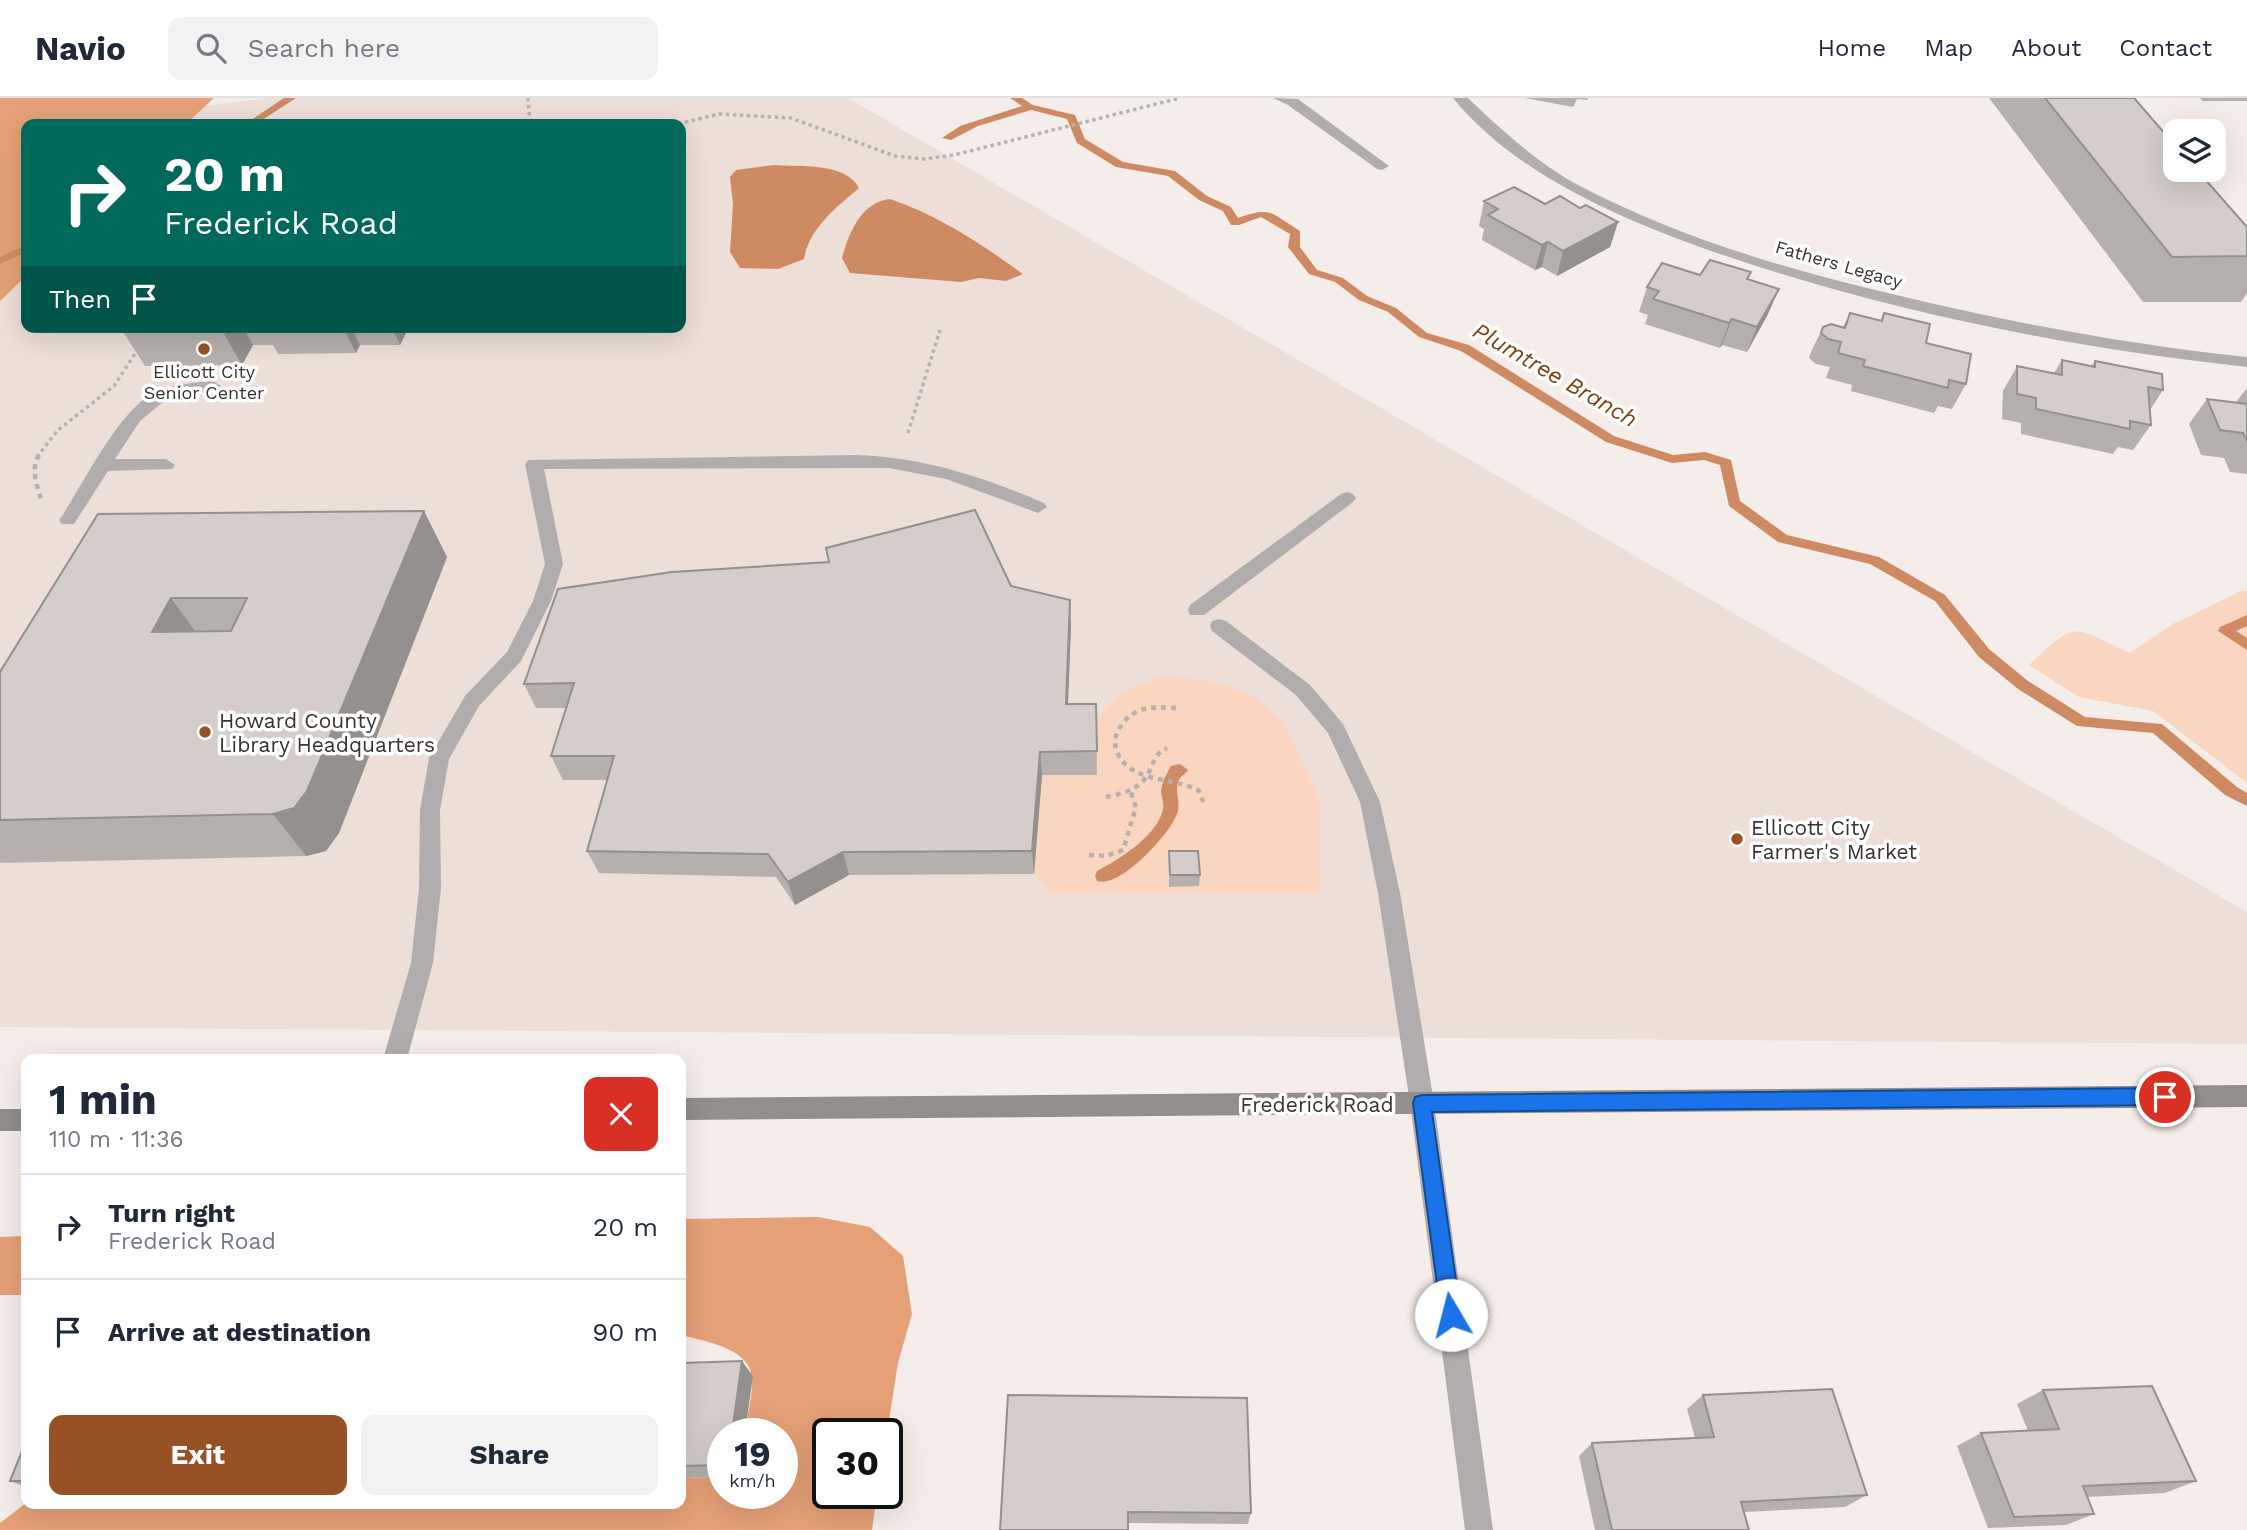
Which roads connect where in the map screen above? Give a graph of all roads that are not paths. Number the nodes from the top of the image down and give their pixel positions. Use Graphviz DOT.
graph roads {
  1 [pos="1280,98"];
  2 [pos="1461,98"];
  3 [pos="1382,166"];
  4 [pos="2247,362"];
  5 [pos="213,386"];
  6 [pos="103,465"];
  7 [pos="166,465"];
  8 [pos="1347,498"];
  9 [pos="1038,507"];
  10 [pos="68,520"];
  11 [pos="1197,610"];
  12 [pos="1219,626"];
  13 [pos="396,1054"];
  14 [pos="2247,1096"];
  15 [pos="1422,1103"];
  16 [pos="686,1109"];
  17 [pos="0,1120"];
  18 [pos="21,1120"];
  19 [pos="1479,1530"];
  1 -- 3 [label="street"];
  2 -- 4 [label="street, Fathers Legacy"];
  5 -- 6 [label="street"];
  6 -- 7 [label="street"];
  6 -- 10 [label="street"];
  8 -- 11 [label="street"];
  9 -- 13 [label="street"];
  12 -- 15 [label="street"];
  14 -- 15 [label="main road, Frederick Road"];
  15 -- 16 [label="main road, Frederick Road"];
  15 -- 19 [label="street"];
  17 -- 18 [label="main road"];
}
